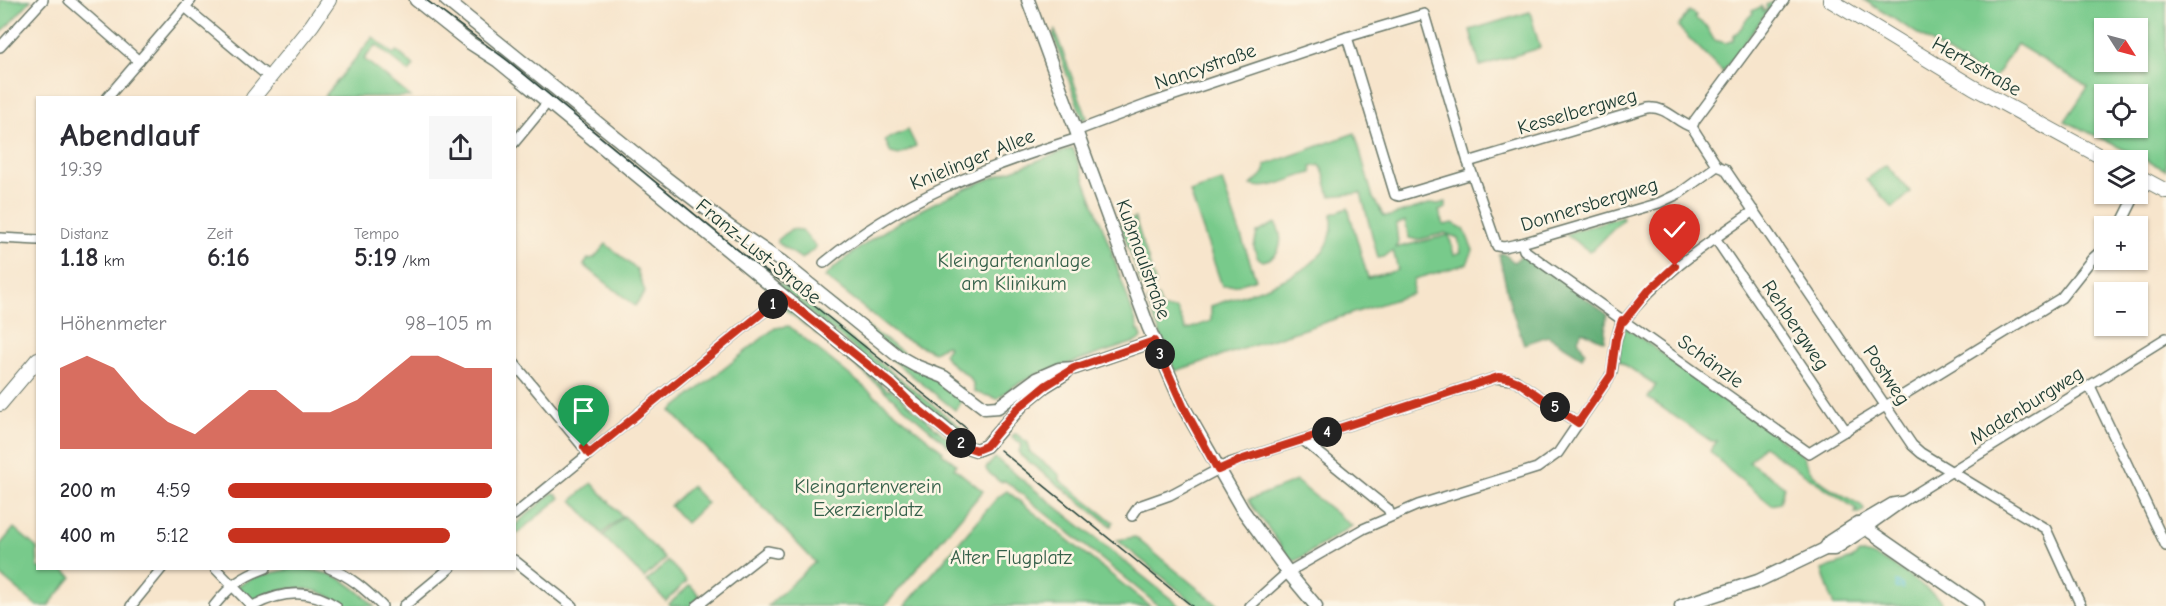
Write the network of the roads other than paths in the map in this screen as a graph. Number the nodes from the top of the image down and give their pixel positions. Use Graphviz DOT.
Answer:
graph roads {
  1 [pos="43,0"];
  2 [pos="69,0"];
  3 [pos="329,0"];
  4 [pos="337,0"];
  5 [pos="416,0"];
  6 [pos="446,0"];
  7 [pos="1028,0"];
  8 [pos="1784,0"];
  9 [pos="1830,0"];
  10 [pos="188,4"];
  11 [pos="312,26"];
  12 [pos="1347,37"];
  13 [pos="0,47"];
  14 [pos="139,61"];
  15 [pos="270,78"];
  16 [pos="109,96"];
  17 [pos="256,96"];
  18 [pos="548,102"];
  19 [pos="1692,127"];
  20 [pos="1077,134"];
  21 [pos="516,140"];
  22 [pos="2094,153"];
  23 [pos="1468,162"];
  24 [pos="1717,166"];
  25 [pos="1472,174"];
  26 [pos="2148,187"];
  27 [pos="2166,191"];
  28 [pos="1754,211"];
  29 [pos="0,238"];
  30 [pos="1715,238"];
  31 [pos="36,240"];
  32 [pos="1521,243"];
  33 [pos="1497,246"];
  34 [pos="2094,257"];
  35 [pos="824,263"];
  36 [pos="781,295"];
  37 [pos="1623,320"];
  38 [pos="2166,338"];
  39 [pos="1154,341"];
  40 [pos="36,361"];
  41 [pos="516,365"];
  42 [pos="1074,368"];
  43 [pos="2090,386"];
  44 [pos="1,400"];
  45 [pos="1886,406"];
  46 [pos="992,408"];
  47 [pos="1578,423"];
  48 [pos="1846,431"];
  49 [pos="995,435"];
  50 [pos="1303,440"];
  51 [pos="589,454"];
  52 [pos="1218,470"];
  53 [pos="1952,472"];
  54 [pos="516,513"];
  55 [pos="1132,516"];
  56 [pos="1391,516"];
  57 [pos="1862,526"];
  58 [pos="2166,546"];
  59 [pos="777,553"];
  60 [pos="516,562"];
  61 [pos="160,570"];
  62 [pos="217,570"];
  63 [pos="260,570"];
  64 [pos="334,570"];
  65 [pos="448,570"];
  66 [pos="1288,572"];
  67 [pos="231,585"];
  68 [pos="131,606"];
  69 [pos="214,606"];
  70 [pos="253,606"];
  71 [pos="336,606"];
  72 [pos="382,606"];
  73 [pos="405,606"];
  74 [pos="572,606"];
  75 [pos="697,606"];
  76 [pos="1250,606"];
  77 [pos="1316,606"];
  78 [pos="1681,606"];
  79 [pos="1978,606"];
  80 [pos="2081,606"];
  1 -- 13 [label="street"];
  2 -- 14 [label="street"];
  3 -- 11 [label="main road"];
  4 -- 11 [label="main road"];
  5 -- 18 [label="street, Franz-Lust-Straße"];
  6 -- 46 [label="street, Franz-Lust-Straße"];
  7 -- 20 [label="street, Kußmaulstraße"];
  8 -- 19 [label="street"];
  9 -- 22 [label="main road, Hertzstraße"];
  10 -- 14 [label="street"];
  10 -- 15 [label="street"];
  11 -- 15 [label="main road"];
  12 -- 20 [label="street, Nancystraße"];
  12 -- 23 [label="street, Nancystraße"];
  12 -- 25 [label="street"];
  14 -- 16 [label="street"];
  15 -- 17 [label="main road"];
  18 -- 21 [label="street"];
  18 -- 36 [label="street, Franz-Lust-Straße"];
  19 -- 23 [label="street, Kesselbergweg"];
  19 -- 24 [label="street, Postweg"];
  20 -- 35 [label="street, Knielinger Allee"];
  20 -- 39 [label="street, Kußmaulstraße"];
  23 -- 25 [label="street, Nancystraße"];
  24 -- 28 [label="street, Postweg"];
  24 -- 32 [label="street, Donnersbergweg"];
  25 -- 33 [label="street, Nancystraße"];
  26 -- 27 [label="main road"];
  28 -- 30 [label="street"];
  28 -- 45 [label="street, Postweg"];
  29 -- 31 [label="street"];
  30 -- 37 [label="street"];
  30 -- 48 [label="street, Rehbergweg"];
  32 -- 33 [label="street, Donnersbergweg"];
  32 -- 37 [label="street, Schänzle"];
  34 -- 45 [label="street, Schänzle"];
  36 -- 49 [label="street, Franz-Lust-Straße"];
  36 -- 51 [label="street"];
  37 -- 47 [label="street"];
  37 -- 48 [label="street, Schänzle"];
  38 -- 43 [label="street, Madenburgweg"];
  39 -- 42 [label="street, Franz-Lust-Straße"];
  39 -- 52 [label="street, Kußmaulstraße"];
  40 -- 44 [label="main road"];
  41 -- 51 [label="street"];
  42 -- 46 [label="street, Franz-Lust-Straße"];
  42 -- 49 [label="street, Franz-Lust-Straße"];
  43 -- 53 [label="street, Madenburgweg"];
  43 -- 58 [label="street"];
  45 -- 48 [label="street, Schänzle"];
  45 -- 53 [label="street, Postweg"];
  46 -- 49 [label="street"];
  47 -- 50 [label="street"];
  47 -- 56 [label="street"];
  50 -- 52 [label="street"];
  50 -- 56 [label="street"];
  51 -- 54 [label="street"];
  52 -- 55 [label="street"];
  52 -- 66 [label="street, Kußmaulstraße"];
  53 -- 57 [label="street, Madenburgweg"];
  53 -- 80 [label="street, Postweg"];
  56 -- 66 [label="street"];
  57 -- 78 [label="street"];
  57 -- 79 [label="street"];
  59 -- 75 [label="street"];
  60 -- 74 [label="street"];
  61 -- 68 [label="street"];
  62 -- 67 [label="street"];
  63 -- 67 [label="street"];
  64 -- 72 [label="street"];
  65 -- 73 [label="street"];
  66 -- 76 [label="street"];
  66 -- 77 [label="street, Kußmaulstraße"];
  67 -- 69 [label="street"];
  67 -- 70 [label="street"];
  70 -- 71 [label="street"];
}
